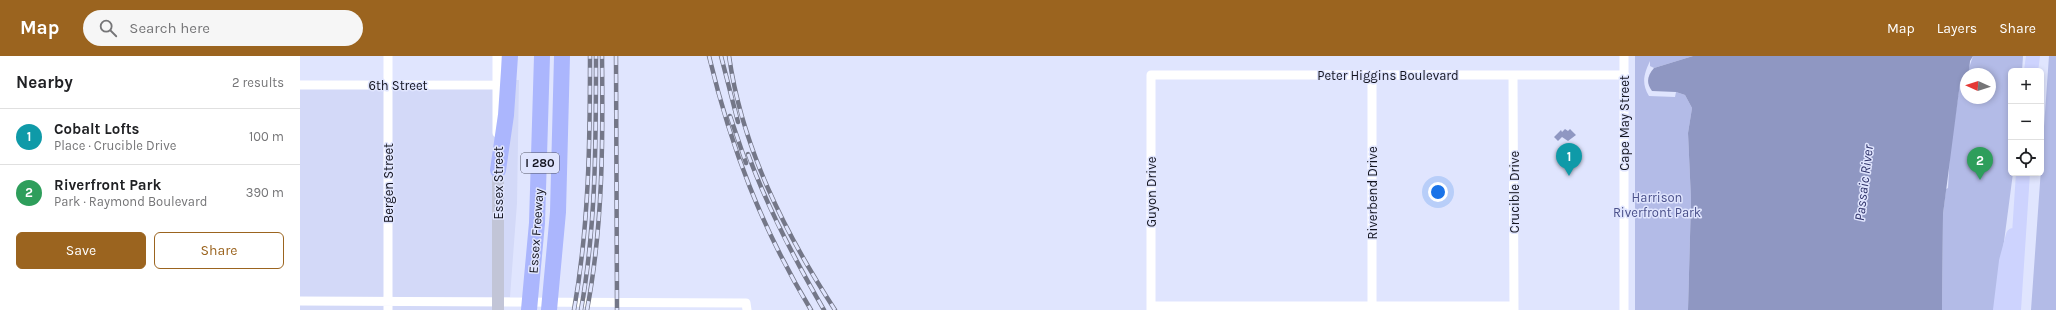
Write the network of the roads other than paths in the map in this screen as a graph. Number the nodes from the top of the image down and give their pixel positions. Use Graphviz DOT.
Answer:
graph roads {
  1 [pos="388,56"];
  2 [pos="497,56"];
  3 [pos="510,56"];
  4 [pos="542,56"];
  5 [pos="562,56"];
  6 [pos="1624,56"];
  7 [pos="2033,56"];
  8 [pos="2031,68"];
  9 [pos="1151,74"];
  10 [pos="1372,75"];
  11 [pos="1513,75"];
  12 [pos="1624,75"];
  13 [pos="300,85"];
  14 [pos="388,85"];
  15 [pos="497,85"];
  16 [pos="498,170"];
  17 [pos="2023,176"];
  18 [pos="2020,208"];
  19 [pos="300,301"];
  20 [pos="498,305"];
  21 [pos="388,306"];
  22 [pos="746,307"];
  23 [pos="1372,307"];
  24 [pos="1151,308"];
  25 [pos="1514,308"];
  26 [pos="529,310"];
  27 [pos="549,310"];
  28 [pos="1624,310"];
  29 [pos="2000,310"];
  30 [pos="2014,310"];
  1 -- 14 [label="street, Bergen Street"];
  2 -- 15 [label="street, Essex Street"];
  3 -- 16 [label="highway"];
  4 -- 26 [label="highway, Essex Freeway / I 280"];
  5 -- 27 [label="highway, Essex Freeway / I 280"];
  6 -- 12 [label="street, Cape May Street"];
  7 -- 8 [label="main road"];
  9 -- 10 [label="street, Peter Higgins Boulevard"];
  9 -- 24 [label="street, Guyon Drive"];
  10 -- 11 [label="street, Peter Higgins Boulevard"];
  10 -- 23 [label="street, Riverbend Drive"];
  11 -- 12 [label="street, Peter Higgins Boulevard"];
  11 -- 25 [label="street, Crucible Drive"];
  12 -- 28 [label="street, Cape May Street"];
  13 -- 14 [label="street, 6th Street"];
  14 -- 15 [label="street, 6th Street"];
  14 -- 21 [label="street, Bergen Street"];
  15 -- 16 [label="street, Essex Street"];
  16 -- 20 [label="street, Essex Street"];
  17 -- 18 [label="main road"];
  18 -- 29 [label="main road"];
  18 -- 30 [label="main road"];
  19 -- 21 [label="street"];
  20 -- 21 [label="street"];
  20 -- 22 [label="street"];
  23 -- 24 [label="street"];
  23 -- 25 [label="street"];
}
